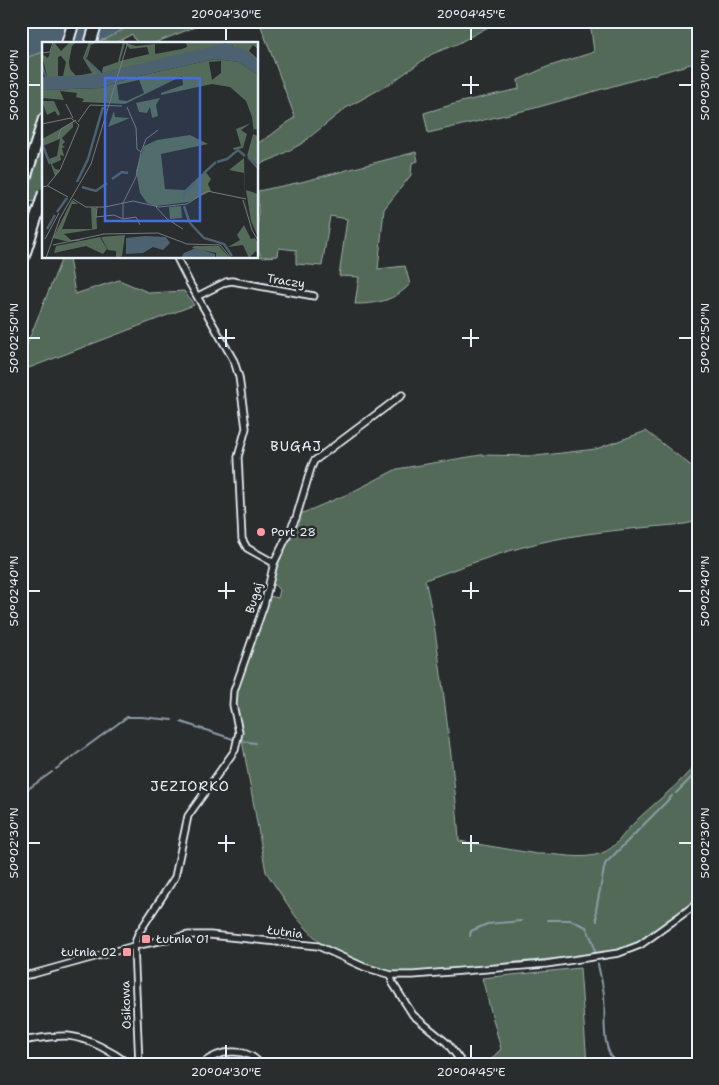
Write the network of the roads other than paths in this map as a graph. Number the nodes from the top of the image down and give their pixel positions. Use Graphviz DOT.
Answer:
graph roads {
  1 [pos="74,21"];
  2 [pos="97,21"];
  3 [pos="68,42"];
  4 [pos="91,42"];
  5 [pos="42,125"];
  6 [pos="21,191"];
  7 [pos="42,199"];
  8 [pos="21,212"];
  9 [pos="42,214"];
  10 [pos="177,259"];
  11 [pos="21,266"];
  12 [pos="198,296"];
  13 [pos="314,296"];
  14 [pos="402,394"];
  15 [pos="274,563"];
  16 [pos="698,903"];
  17 [pos="134,946"];
  18 [pos="391,975"];
  19 [pos="21,976"];
  20 [pos="21,1041"];
  21 [pos="129,1064"];
  22 [pos="138,1064"];
  23 [pos="202,1064"];
  24 [pos="260,1064"];
  25 [pos="463,1064"];
  1 -- 3 [label="highway"];
  2 -- 4 [label="highway"];
  5 -- 6 [label="highway"];
  7 -- 11 [label="highway, bridge"];
  8 -- 9 [label="street"];
  10 -- 12 [label="street"];
  12 -- 13 [label="street, Traczy"];
  12 -- 15 [label="street"];
  14 -- 15 [label="street, Bugaj"];
  15 -- 17 [label="street, Bugaj"];
  16 -- 18 [label="street, Łutnia"];
  17 -- 18 [label="street, Łutnia"];
  17 -- 19 [label="street, Łutnia"];
  17 -- 22 [label="street, Osikowa"];
  18 -- 25 [label="street"];
  20 -- 21 [label="street"];
  23 -- 24 [label="street"];
}
